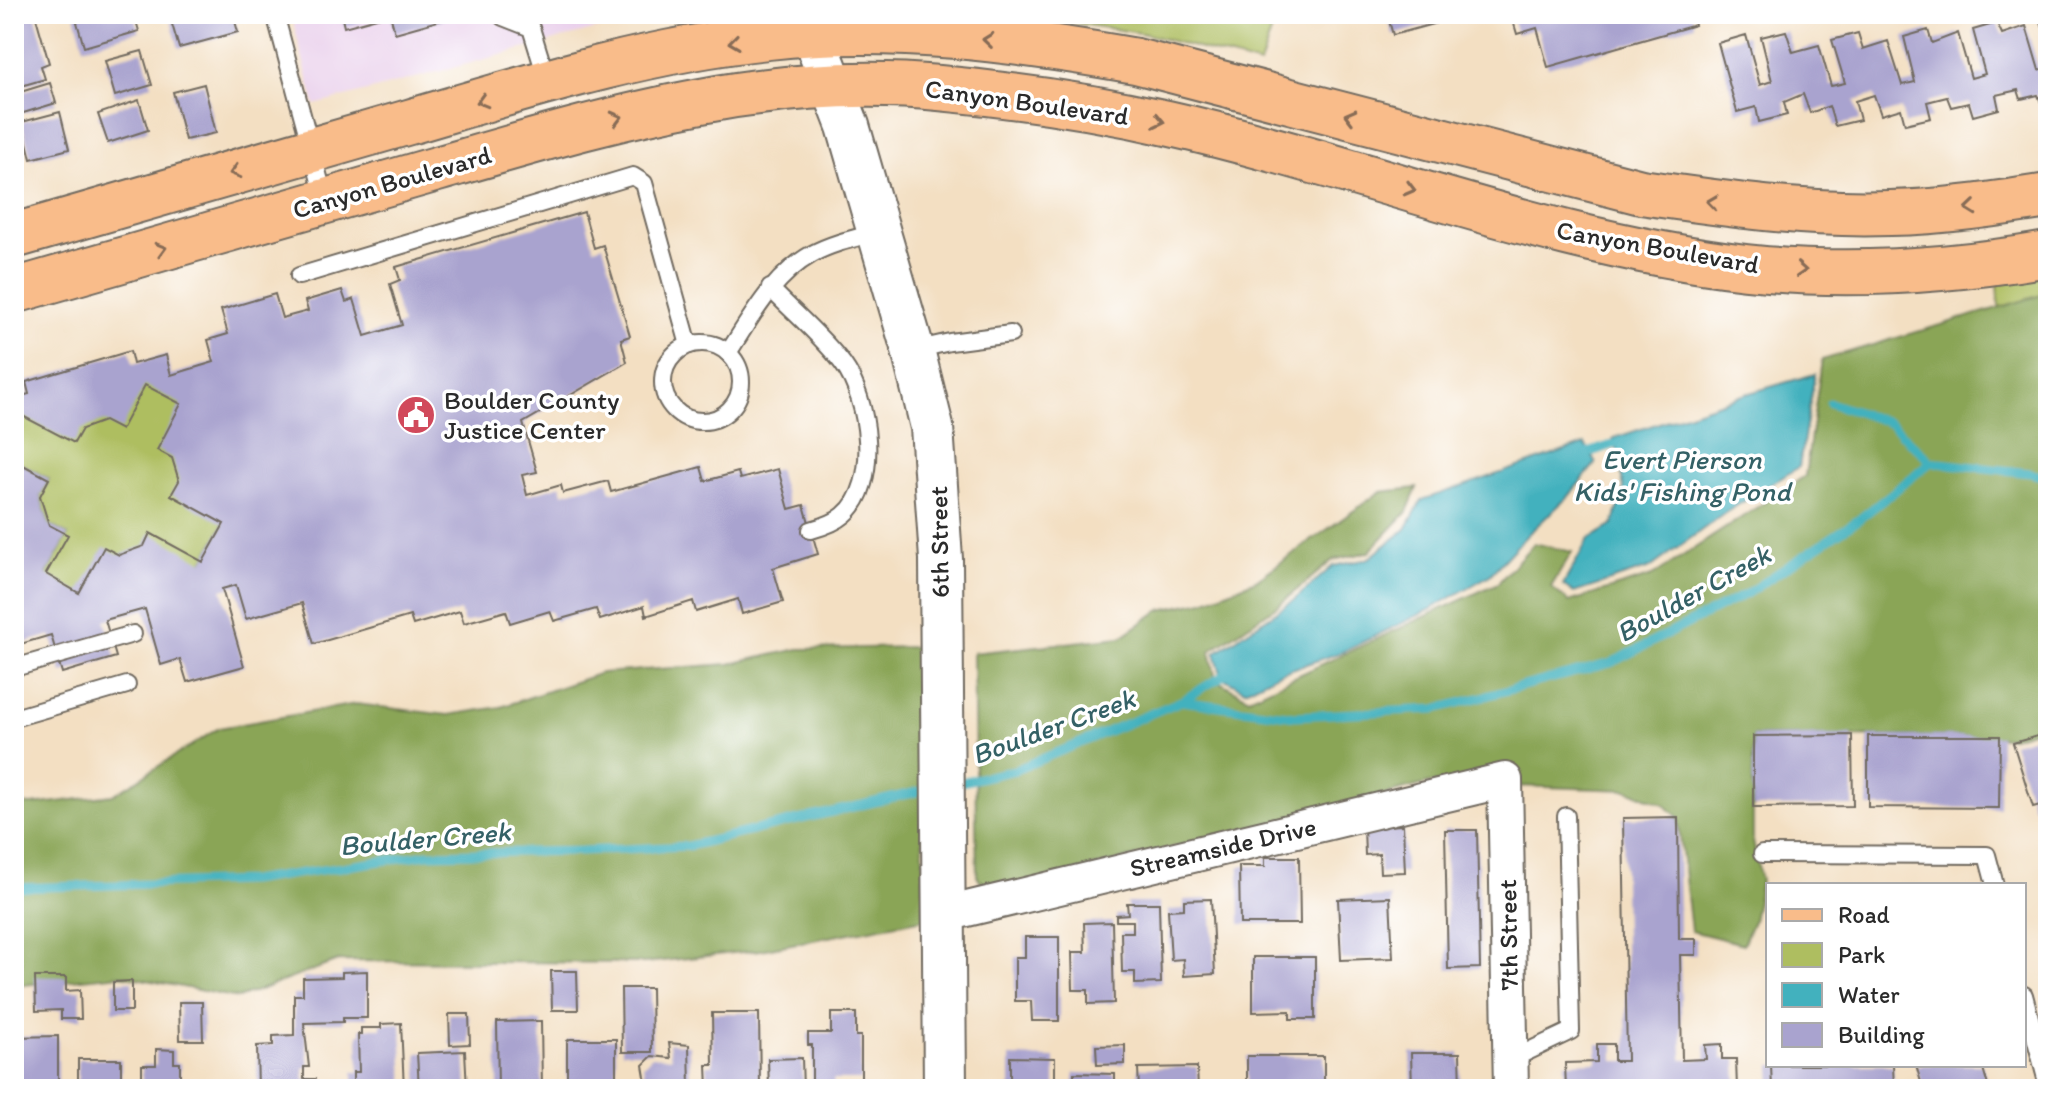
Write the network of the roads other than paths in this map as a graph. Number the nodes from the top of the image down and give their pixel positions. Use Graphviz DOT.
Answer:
graph roads {
  1 [pos="275,14"];
  2 [pos="502,14"];
  3 [pos="809,24"];
  4 [pos="547,82"];
  5 [pos="832,85"];
  6 [pos="310,151"];
  7 [pos="2048,196"];
  8 [pos="325,201"];
  9 [pos="879,232"];
  10 [pos="14,236"];
  11 [pos="2048,254"];
  12 [pos="299,276"];
  13 [pos="770,288"];
  14 [pos="14,291"];
  15 [pos="1011,334"];
  16 [pos="689,345"];
  17 [pos="913,350"];
  18 [pos="728,353"];
  19 [pos="811,530"];
  20 [pos="133,634"];
  21 [pos="14,668"];
  22 [pos="127,685"];
  23 [pos="14,718"];
  24 [pos="1505,780"];
  25 [pos="1566,816"];
  26 [pos="1762,854"];
  27 [pos="1994,883"];
  28 [pos="942,915"];
  29 [pos="2026,1003"];
  30 [pos="1511,1075"];
  31 [pos="2048,1086"];
  32 [pos="945,1089"];
  1 -- 6 [label="lane"];
  2 -- 4 [label="lane"];
  3 -- 4 [label="main road, Canyon Boulevard, one-way"];
  3 -- 5 [label="street, 6th Street"];
  7 -- 3 [label="main road, Canyon Boulevard, one-way"];
  4 -- 6 [label="main road, Canyon Boulevard, one-way"];
  8 -- 5 [label="main road, Canyon Boulevard, one-way"];
  5 -- 9 [label="street, 6th Street"];
  5 -- 11 [label="main road, Canyon Boulevard, one-way"];
  6 -- 8 [label="lane"];
  6 -- 10 [label="main road, Canyon Boulevard, one-way"];
  14 -- 8 [label="main road, Canyon Boulevard, one-way"];
  9 -- 13 [label="lane"];
  9 -- 17 [label="street, 6th Street"];
  12 -- 16 [label="lane"];
  13 -- 18 [label="lane"];
  13 -- 19 [label="lane"];
  15 -- 17 [label="lane"];
  16 -- 18 [label="lane"];
  16 -- 18 [label="lane"];
  17 -- 28 [label="street, 6th Street"];
  20 -- 21 [label="lane"];
  22 -- 23 [label="lane"];
  24 -- 28 [label="street, Streamside Drive"];
  24 -- 30 [label="street, 7th Street"];
  25 -- 30 [label="lane"];
  26 -- 27 [label="lane"];
  28 -- 32 [label="street, 6th Street"];
  29 -- 31 [label="lane"];
}
